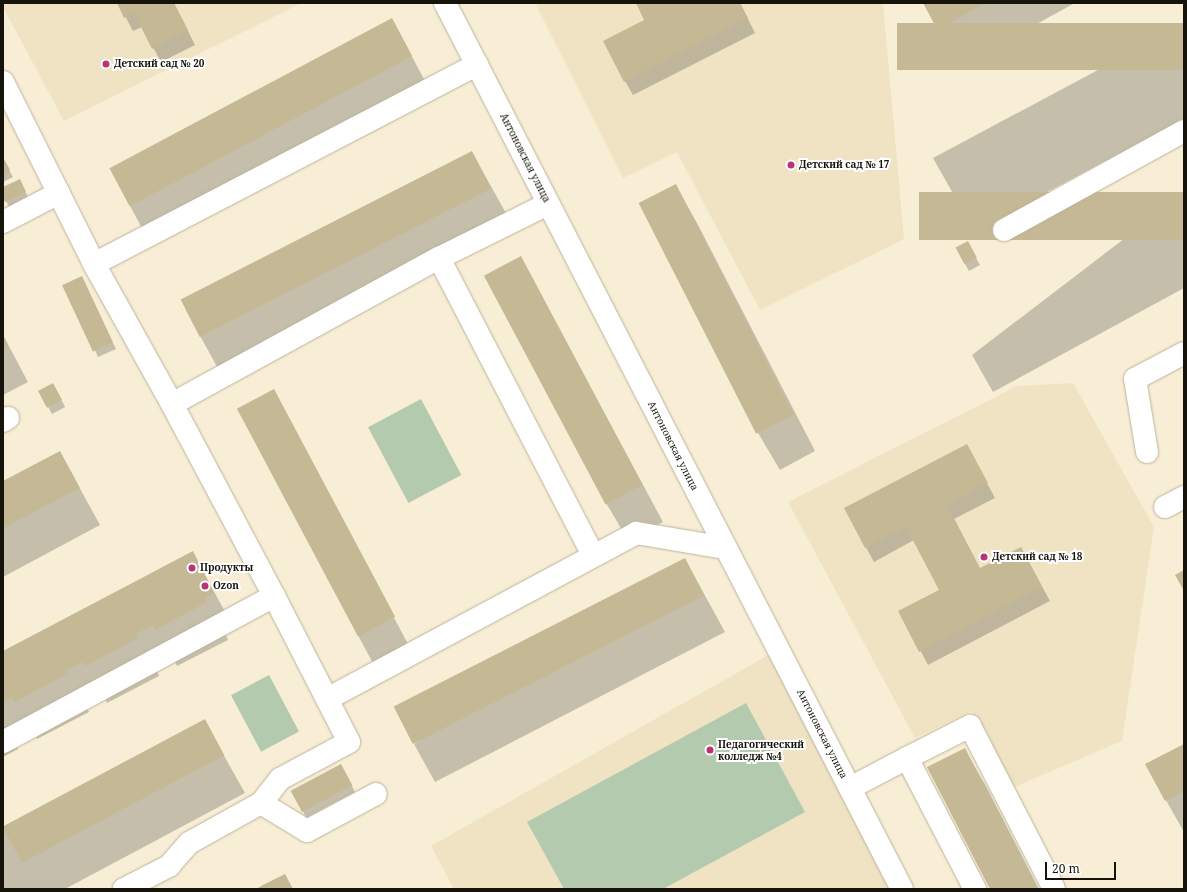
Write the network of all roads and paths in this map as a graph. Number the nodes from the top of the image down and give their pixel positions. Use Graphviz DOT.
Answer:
graph roads {
  1 [pos="445,3"];
  2 [pos="477,65"];
  3 [pos="3,82"];
  4 [pos="1184,131"];
  5 [pos="58,193"];
  6 [pos="548,204"];
  7 [pos="3,222"];
  8 [pos="1004,230"];
  9 [pos="439,258"];
  10 [pos="94,264"];
  11 [pos="1184,353"];
  12 [pos="172,404"];
  13 [pos="1147,452"];
  14 [pos="1184,497"];
  15 [pos="1165,507"];
  16 [pos="726,548"];
  17 [pos="593,555"];
  18 [pos="274,596"];
  19 [pos="327,699"];
  20 [pos="3,742"];
  21 [pos="907,758"];
  22 [pos="850,788"];
  23 [pos="376,794"];
  24 [pos="261,804"];
  25 [pos="124,889"];
  26 [pos="902,889"];
  27 [pos="975,889"];
  28 [pos="1054,889"];
  1 -- 2 [label="street, Антоновская улица"];
  2 -- 6 [label="street, Антоновская улица"];
  2 -- 10 [label="street"];
  3 -- 5 [label="street"];
  4 -- 8 [label="street"];
  5 -- 7 [label="street"];
  5 -- 10 [label="street"];
  6 -- 9 [label="street"];
  6 -- 16 [label="street, Антоновская улица"];
  9 -- 12 [label="street"];
  9 -- 17 [label="street"];
  10 -- 12 [label="street"];
  11 -- 13 [label="street"];
  12 -- 18 [label="street"];
  14 -- 15 [label="street"];
  16 -- 17 [label="street"];
  16 -- 22 [label="street, Антоновская улица"];
  17 -- 19 [label="street"];
  18 -- 19 [label="street"];
  18 -- 20 [label="street"];
  19 -- 24 [label="street"];
  21 -- 22 [label="street"];
  21 -- 27 [label="street"];
  21 -- 28 [label="street"];
  22 -- 26 [label="street, Антоновская улица"];
  23 -- 24 [label="street"];
  24 -- 25 [label="street"];
}
